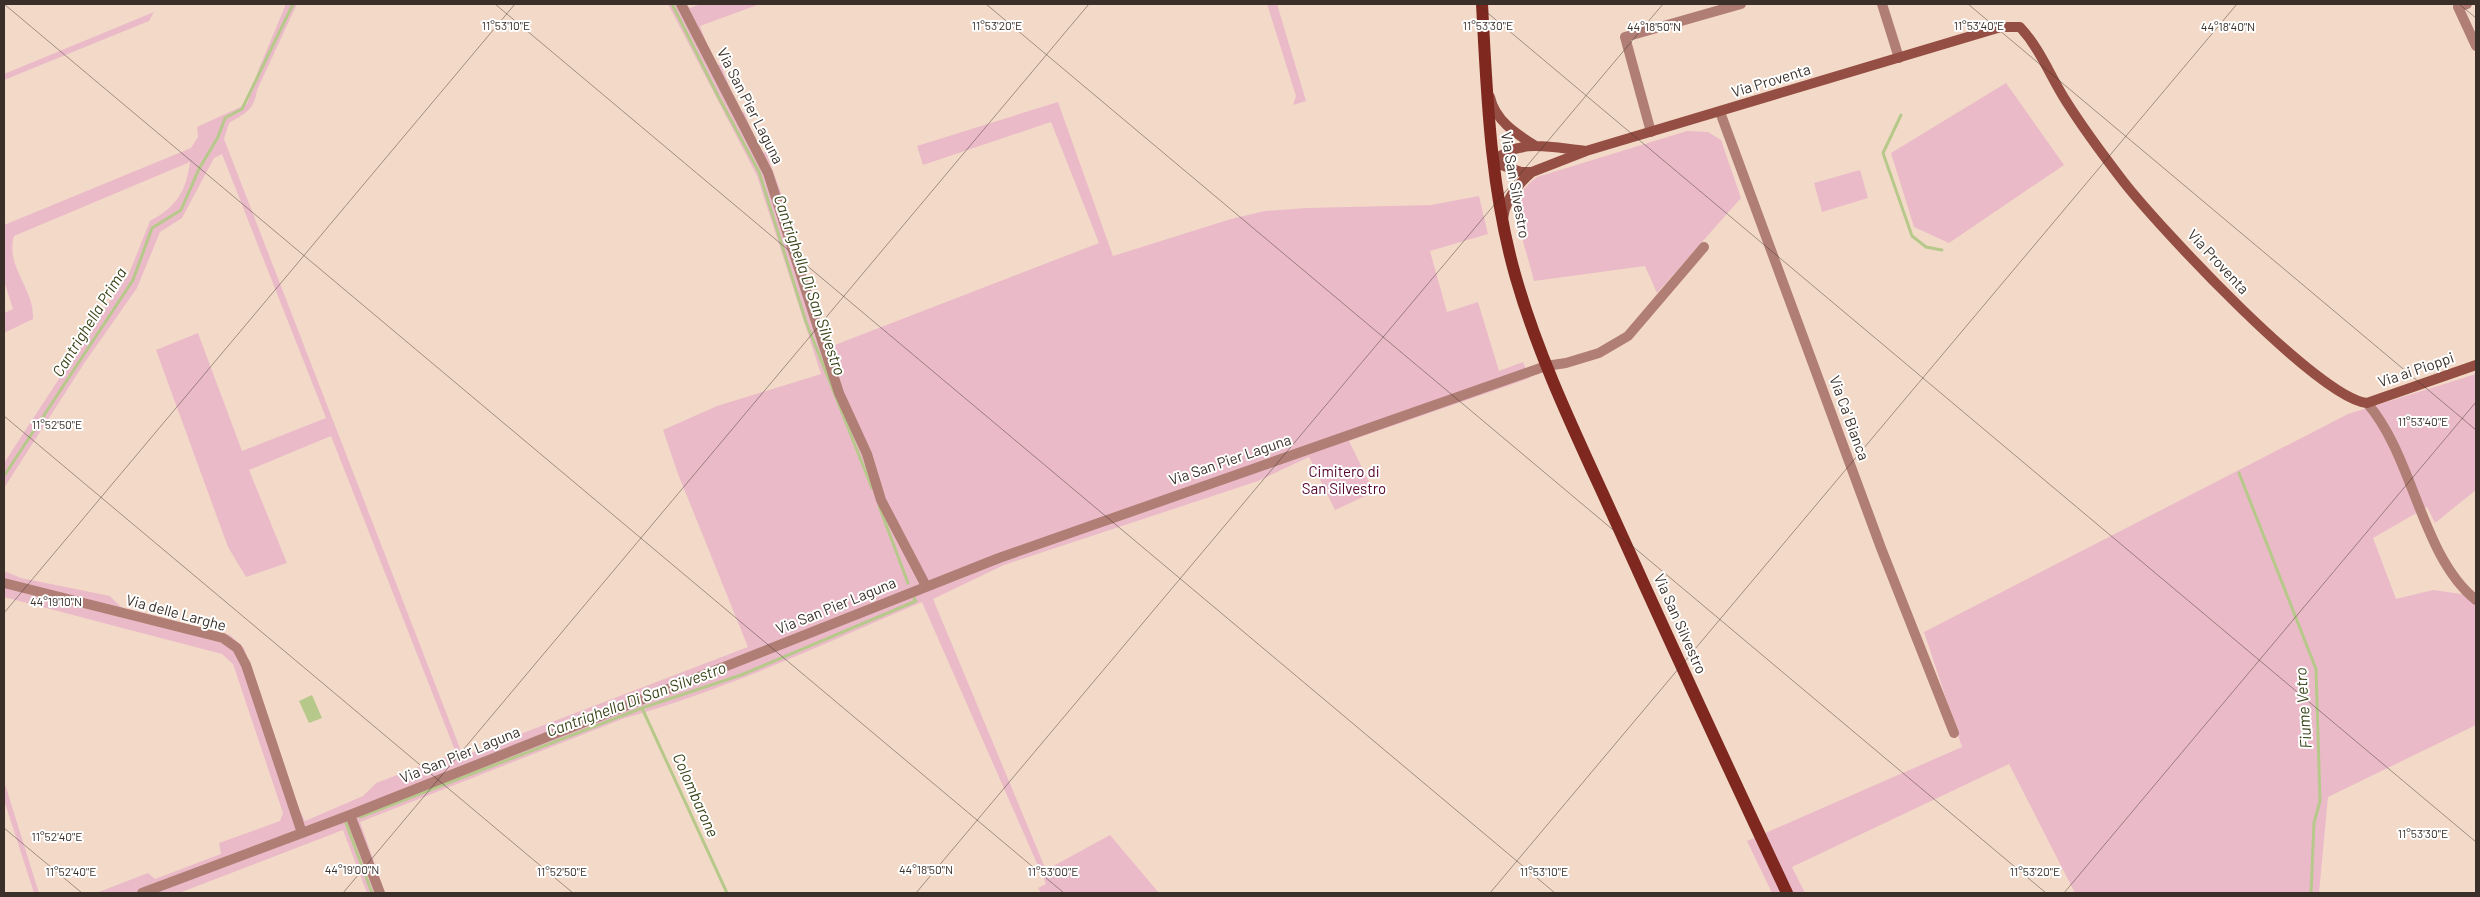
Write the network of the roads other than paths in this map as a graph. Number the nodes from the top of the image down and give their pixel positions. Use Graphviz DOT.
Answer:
graph roads {
  1 [pos="681,4"];
  2 [pos="1482,4"];
  3 [pos="1741,4"];
  4 [pos="1882,4"];
  5 [pos="2461,5"];
  6 [pos="2476,46"];
  7 [pos="1899,58"];
  8 [pos="1486,81"];
  9 [pos="1720,112"];
  10 [pos="1651,132"];
  11 [pos="1535,146"];
  12 [pos="1586,151"];
  13 [pos="1493,162"];
  14 [pos="1532,172"];
  15 [pos="1503,222"];
  16 [pos="1704,247"];
  17 [pos="2476,365"];
  18 [pos="1546,366"];
  19 [pos="2367,403"];
  20 [pos="4,583"];
  21 [pos="926,586"];
  22 [pos="2476,600"];
  23 [pos="1954,733"];
  24 [pos="350,815"];
  25 [pos="302,833"];
  26 [pos="142,893"];
  27 [pos="380,893"];
  28 [pos="1787,893"];
  1 -- 21 [label="street, Via San Pier Laguna"];
  2 -- 8 [label="main road, Via San Silvestro"];
  3 -- 10 [label="street"];
  4 -- 7 [label="street"];
  5 -- 6 [label="street"];
  7 -- 9 [label="street, Via Proventa"];
  7 -- 19 [label="street, Via Proventa"];
  8 -- 11 [label="street, Via Proventa"];
  8 -- 13 [label="main road, Via San Silvestro"];
  9 -- 10 [label="street, Via Proventa"];
  9 -- 23 [label="street, Via Ca' Bianca"];
  10 -- 12 [label="street, Via Proventa"];
  11 -- 12 [label="street, Via Proventa"];
  11 -- 13 [label="street, Via Proventa"];
  12 -- 14 [label="street, Via Proventa"];
  13 -- 14 [label="street"];
  13 -- 15 [label="main road, Via San Silvestro"];
  14 -- 15 [label="street, Via Proventa"];
  15 -- 18 [label="main road, Via San Silvestro"];
  16 -- 18 [label="street"];
  17 -- 19 [label="street, Via ai Pioppi"];
  18 -- 21 [label="street, Via San Pier Laguna"];
  18 -- 28 [label="main road, Via San Silvestro"];
  19 -- 22 [label="street"];
  20 -- 25 [label="street, Via delle Larghe"];
  21 -- 24 [label="street, Via San Pier Laguna"];
  24 -- 25 [label="street, Via San Pier Laguna"];
  24 -- 27 [label="street"];
  25 -- 26 [label="street, Via San Pier Laguna"];
}
